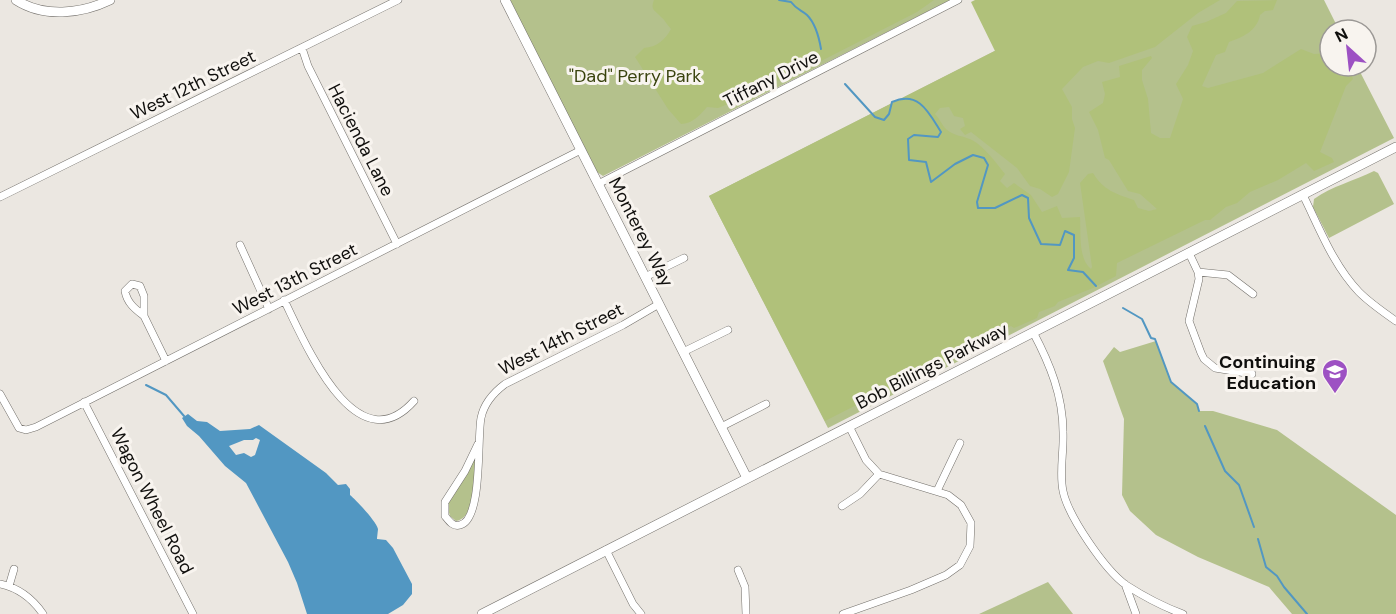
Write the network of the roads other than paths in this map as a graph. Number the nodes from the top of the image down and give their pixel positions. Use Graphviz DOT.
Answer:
graph roads {
  1 [pos="16,0"];
  2 [pos="110,0"];
  3 [pos="398,0"];
  4 [pos="505,0"];
  5 [pos="958,0"];
  6 [pos="302,48"];
  7 [pos="1396,147"];
  8 [pos="580,150"];
  9 [pos="598,184"];
  10 [pos="1303,195"];
  11 [pos="0,197"];
  12 [pos="397,244"];
  13 [pos="240,245"];
  14 [pos="1189,253"];
  15 [pos="684,258"];
  16 [pos="1198,272"];
  17 [pos="645,277"];
  18 [pos="1253,294"];
  19 [pos="284,300"];
  20 [pos="659,304"];
  21 [pos="268,309"];
  22 [pos="144,316"];
  23 [pos="1396,321"];
  24 [pos="728,330"];
  25 [pos="1034,332"];
  26 [pos="683,352"];
  27 [pos="166,361"];
  28 [pos="1252,374"];
  29 [pos="0,394"];
  30 [pos="414,400"];
  31 [pos="84,402"];
  32 [pos="766,404"];
  33 [pos="849,426"];
  34 [pos="721,427"];
  35 [pos="960,443"];
  36 [pos="478,444"];
  37 [pos="879,474"];
  38 [pos="747,478"];
  39 [pos="937,491"];
  40 [pos="842,506"];
  41 [pos="606,550"];
  42 [pos="14,569"];
  43 [pos="738,570"];
  44 [pos="0,584"];
  45 [pos="1125,584"];
  46 [pos="9,586"];
  47 [pos="43,614"];
  48 [pos="193,614"];
  49 [pos="482,614"];
  50 [pos="641,614"];
  51 [pos="746,614"];
  52 [pos="843,614"];
  53 [pos="1136,614"];
  54 [pos="1183,614"];
  1 -- 2 [label="main road"];
  3 -- 6 [label="street, West 12th Street"];
  4 -- 8 [label="main road, Monterey Way"];
  5 -- 9 [label="street, Tiffany Drive"];
  6 -- 11 [label="street, West 12th Street"];
  6 -- 12 [label="street, Hacienda Lane"];
  7 -- 10 [label="main road, Bob Billings Parkway"];
  8 -- 9 [label="main road, Monterey Way"];
  8 -- 12 [label="street, West 13th Street"];
  9 -- 17 [label="main road, Monterey Way"];
  10 -- 14 [label="main road, Bob Billings Parkway"];
  10 -- 23 [label="street"];
  12 -- 19 [label="street, West 13th Street"];
  13 -- 21 [label="street"];
  14 -- 16 [label="street"];
  14 -- 25 [label="main road, Bob Billings Parkway"];
  15 -- 17 [label="street"];
  16 -- 18 [label="street"];
  16 -- 28 [label="street"];
  17 -- 20 [label="main road, Monterey Way"];
  19 -- 21 [label="street, West 13th Street"];
  19 -- 30 [label="street"];
  20 -- 26 [label="main road, Monterey Way"];
  20 -- 36 [label="street, West 14th Street"];
  21 -- 27 [label="street, West 13th Street"];
  22 -- 27 [label="street"];
  24 -- 26 [label="street"];
  25 -- 33 [label="main road, Bob Billings Parkway"];
  25 -- 45 [label="street"];
  26 -- 34 [label="main road, Monterey Way"];
  27 -- 31 [label="street, West 13th Street"];
  29 -- 31 [label="street, West 13th Street"];
  31 -- 48 [label="street, Wagon Wheel Road"];
  32 -- 34 [label="street"];
  33 -- 37 [label="street"];
  33 -- 38 [label="main road, Bob Billings Parkway"];
  34 -- 38 [label="main road, Monterey Way"];
  35 -- 39 [label="street"];
  36 -- 36 [label="street, West 14th Street"];
  37 -- 39 [label="street"];
  37 -- 40 [label="street"];
  38 -- 41 [label="main road, Bob Billings Parkway"];
  39 -- 52 [label="street"];
  41 -- 49 [label="main road, Bob Billings Parkway"];
  41 -- 50 [label="street"];
  42 -- 46 [label="street"];
  43 -- 51 [label="street"];
  44 -- 46 [label="street"];
  45 -- 53 [label="street"];
  45 -- 54 [label="street"];
  46 -- 47 [label="street"];
}
